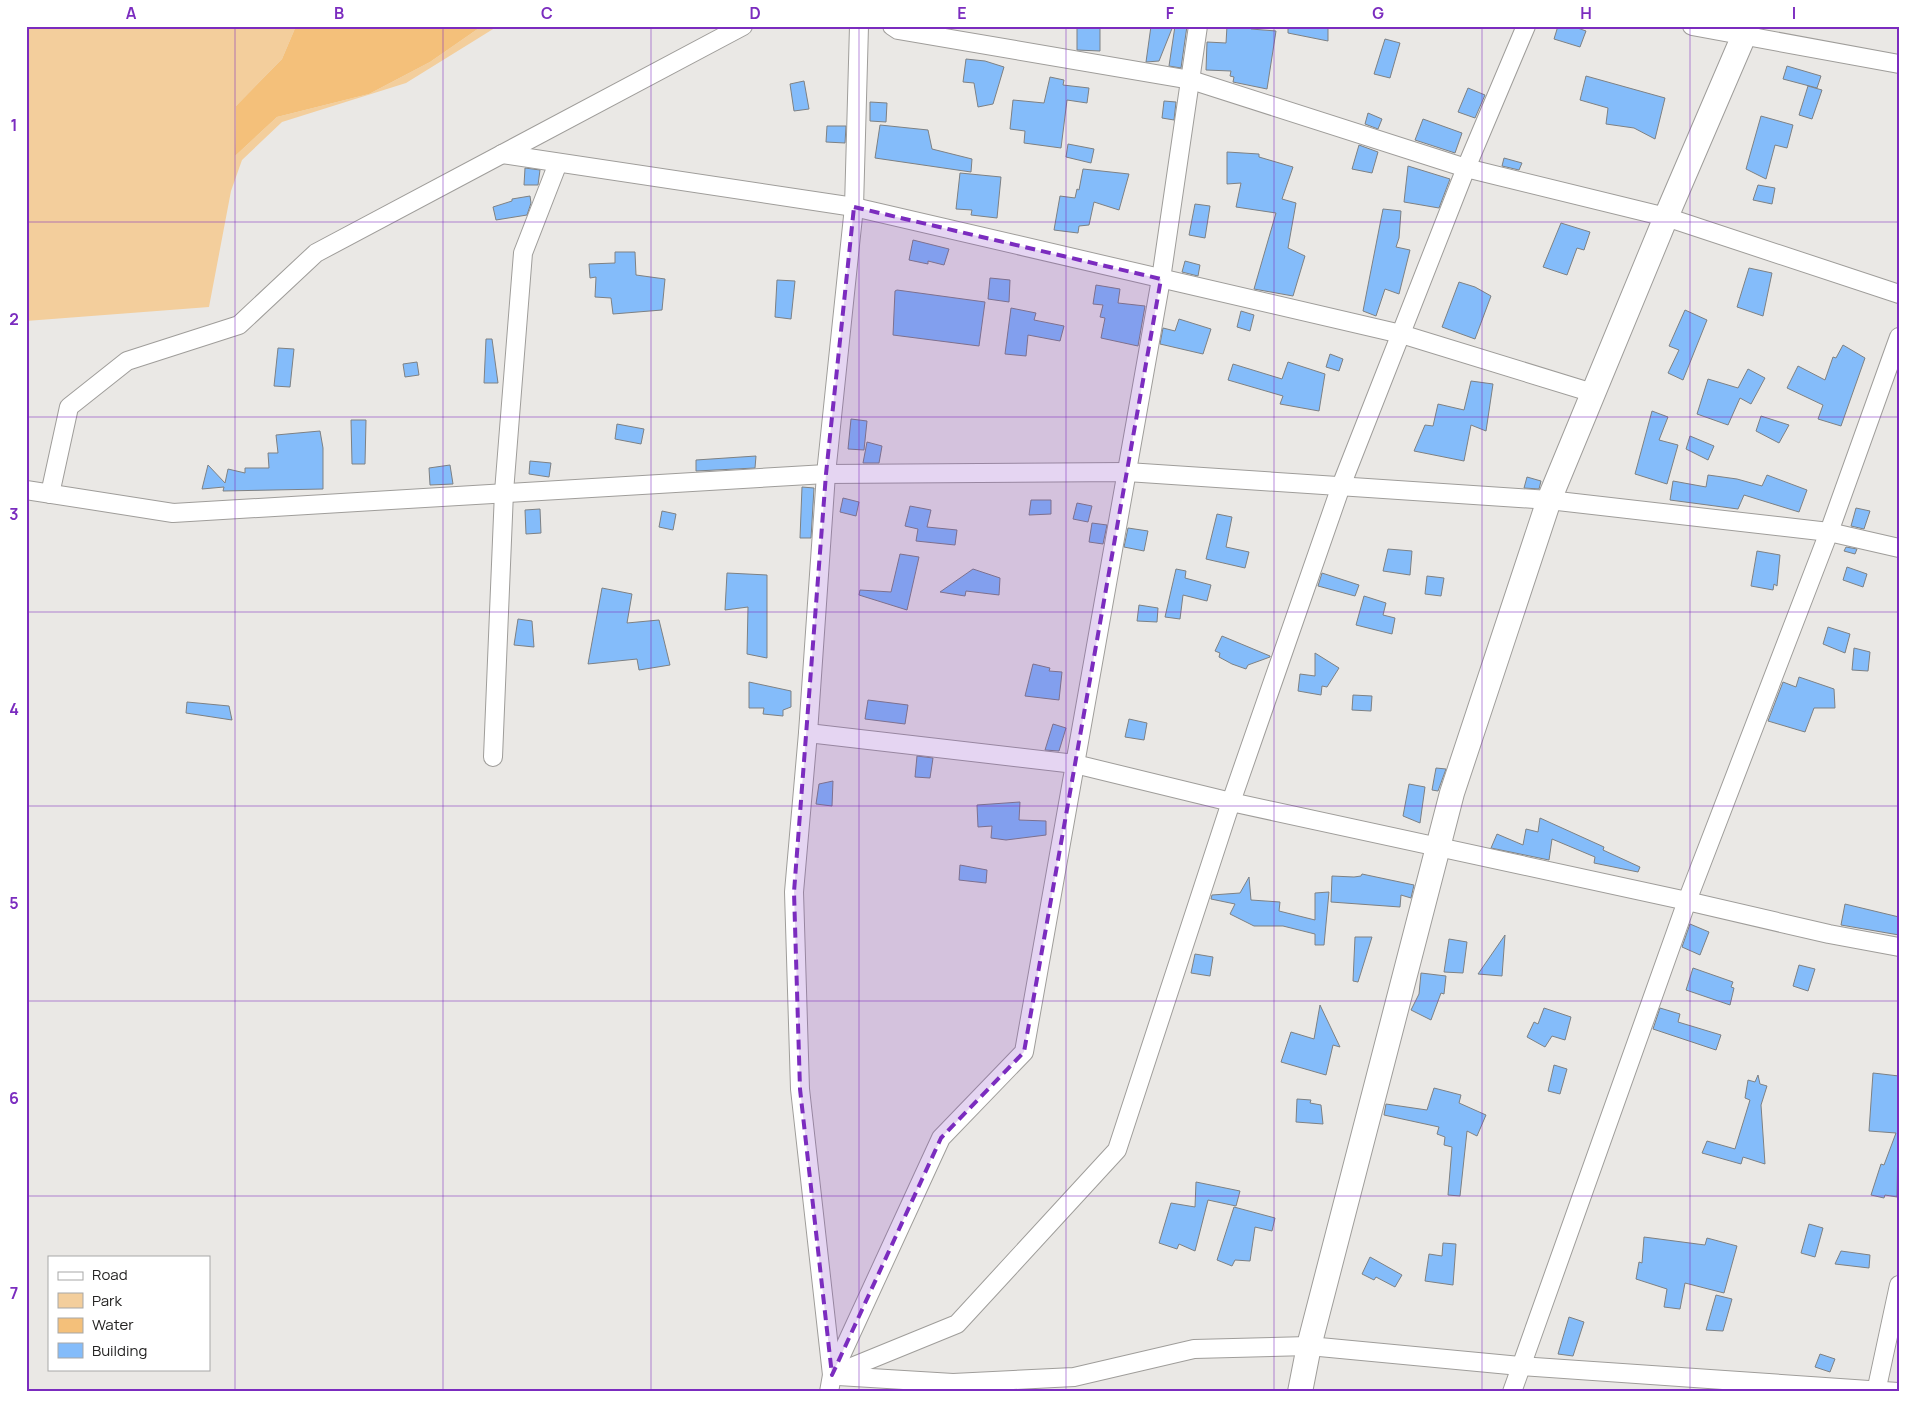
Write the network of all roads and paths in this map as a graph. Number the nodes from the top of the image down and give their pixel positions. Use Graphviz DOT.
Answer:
graph roads {
  1 [pos="743,26"];
  2 [pos="859,26"];
  3 [pos="892,26"];
  4 [pos="1198,26"];
  5 [pos="1526,26"];
  6 [pos="1692,26"];
  7 [pos="1746,31"];
  8 [pos="1899,64"];
  9 [pos="1191,80"];
  10 [pos="502,154"];
  11 [pos="558,163"];
  12 [pos="1466,168"];
  13 [pos="854,207"];
  14 [pos="1666,217"];
  15 [pos="1161,279"];
  16 [pos="1899,294"];
  17 [pos="1401,334"];
  18 [pos="1899,338"];
  19 [pos="1593,393"];
  20 [pos="1127,472"];
  21 [pos="826,474"];
  22 [pos="1341,486"];
  23 [pos="26,490"];
  24 [pos="504,492"];
  25 [pos="50,494"];
  26 [pos="1549,500"];
  27 [pos="1829,532"];
  28 [pos="1899,548"];
  29 [pos="808,732"];
  30 [pos="493,757"];
  31 [pos="1075,764"];
  32 [pos="1231,802"];
  33 [pos="1438,847"];
  34 [pos="1687,901"];
  35 [pos="1899,947"];
  36 [pos="1899,1284"];
  37 [pos="1309,1346"];
  38 [pos="1520,1366"];
  39 [pos="831,1383"];
  40 [pos="1877,1391"];
  41 [pos="1300,1392"];
  42 [pos="1512,1392"];
  43 [pos="1898,1392"];
  1 -- 10 [label="street"];
  2 -- 13 [label="street"];
  3 -- 9 [label="street"];
  4 -- 9 [label="street"];
  5 -- 12 [label="street"];
  6 -- 7 [label="street"];
  7 -- 8 [label="street"];
  7 -- 14 [label="main road"];
  9 -- 12 [label="street"];
  9 -- 15 [label="street"];
  10 -- 11 [label="street"];
  10 -- 25 [label="street"];
  11 -- 13 [label="street"];
  11 -- 24 [label="street"];
  12 -- 14 [label="street"];
  12 -- 17 [label="street"];
  13 -- 15 [label="street"];
  13 -- 21 [label="street"];
  14 -- 16 [label="street"];
  14 -- 19 [label="main road"];
  15 -- 17 [label="street"];
  15 -- 20 [label="street"];
  17 -- 19 [label="street"];
  17 -- 22 [label="street"];
  18 -- 27 [label="street"];
  19 -- 26 [label="main road"];
  20 -- 21 [label="street"];
  20 -- 22 [label="street"];
  20 -- 31 [label="street"];
  21 -- 24 [label="street"];
  21 -- 29 [label="street"];
  22 -- 26 [label="street"];
  22 -- 32 [label="street"];
  23 -- 25 [label="street"];
  24 -- 25 [label="street"];
  24 -- 30 [label="street"];
  26 -- 27 [label="street"];
  26 -- 33 [label="main road"];
  27 -- 28 [label="street"];
  27 -- 34 [label="street"];
  29 -- 31 [label="street"];
  29 -- 39 [label="street"];
  31 -- 32 [label="street"];
  31 -- 39 [label="street"];
  32 -- 33 [label="street"];
  32 -- 39 [label="street"];
  33 -- 34 [label="street"];
  33 -- 37 [label="main road"];
  34 -- 35 [label="street"];
  34 -- 38 [label="street"];
  36 -- 40 [label="street"];
  37 -- 38 [label="street"];
  37 -- 39 [label="street"];
  37 -- 41 [label="main road"];
  38 -- 40 [label="street"];
  38 -- 42 [label="street"];
  40 -- 43 [label="street"];
}
